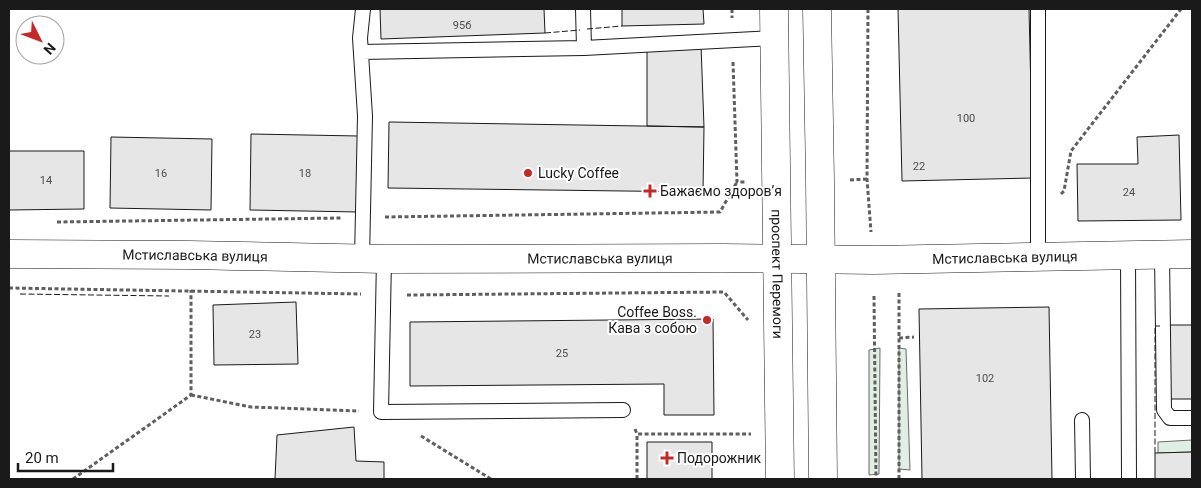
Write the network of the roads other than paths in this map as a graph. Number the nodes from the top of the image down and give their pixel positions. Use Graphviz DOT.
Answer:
graph roads {
  1 [pos="363,9"];
  2 [pos="584,9"];
  3 [pos="774,9"];
  4 [pos="817,9"];
  5 [pos="1038,9"];
  6 [pos="774,38"];
  7 [pos="584,48"];
  8 [pos="361,52"];
  9 [pos="9,254"];
  10 [pos="1192,254"];
  11 [pos="1162,255"];
  12 [pos="1128,256"];
  13 [pos="1038,258"];
  14 [pos="373,259"];
  15 [pos="777,259"];
  16 [pos="820,260"];
  17 [pos="623,410"];
  18 [pos="1192,418"];
  19 [pos="1082,420"];
  20 [pos="780,479"];
  21 [pos="823,479"];
  22 [pos="1082,479"];
  23 [pos="1129,479"];
  1 -- 8 [label="lane"];
  2 -- 7 [label="lane"];
  3 -- 6 [label="street, проспект Перемоги"];
  4 -- 16 [label="street"];
  5 -- 13 [label="lane"];
  6 -- 7 [label="lane"];
  6 -- 15 [label="street, проспект Перемоги"];
  7 -- 8 [label="lane"];
  8 -- 14 [label="lane"];
  9 -- 14 [label="street, Мстиславська вулиця"];
  10 -- 11 [label="street, Мстиславська вулиця"];
  11 -- 12 [label="street, Мстиславська вулиця"];
  11 -- 18 [label="lane"];
  12 -- 13 [label="street, Мстиславська вулиця"];
  12 -- 23 [label="lane"];
  13 -- 16 [label="street, Мстиславська вулиця"];
  14 -- 15 [label="street, Мстиславська вулиця"];
  14 -- 17 [label="lane"];
  15 -- 16 [label="street, Мстиславська вулиця"];
  15 -- 20 [label="street, проспект Перемоги"];
  16 -- 21 [label="street"];
  19 -- 22 [label="lane"];
}
